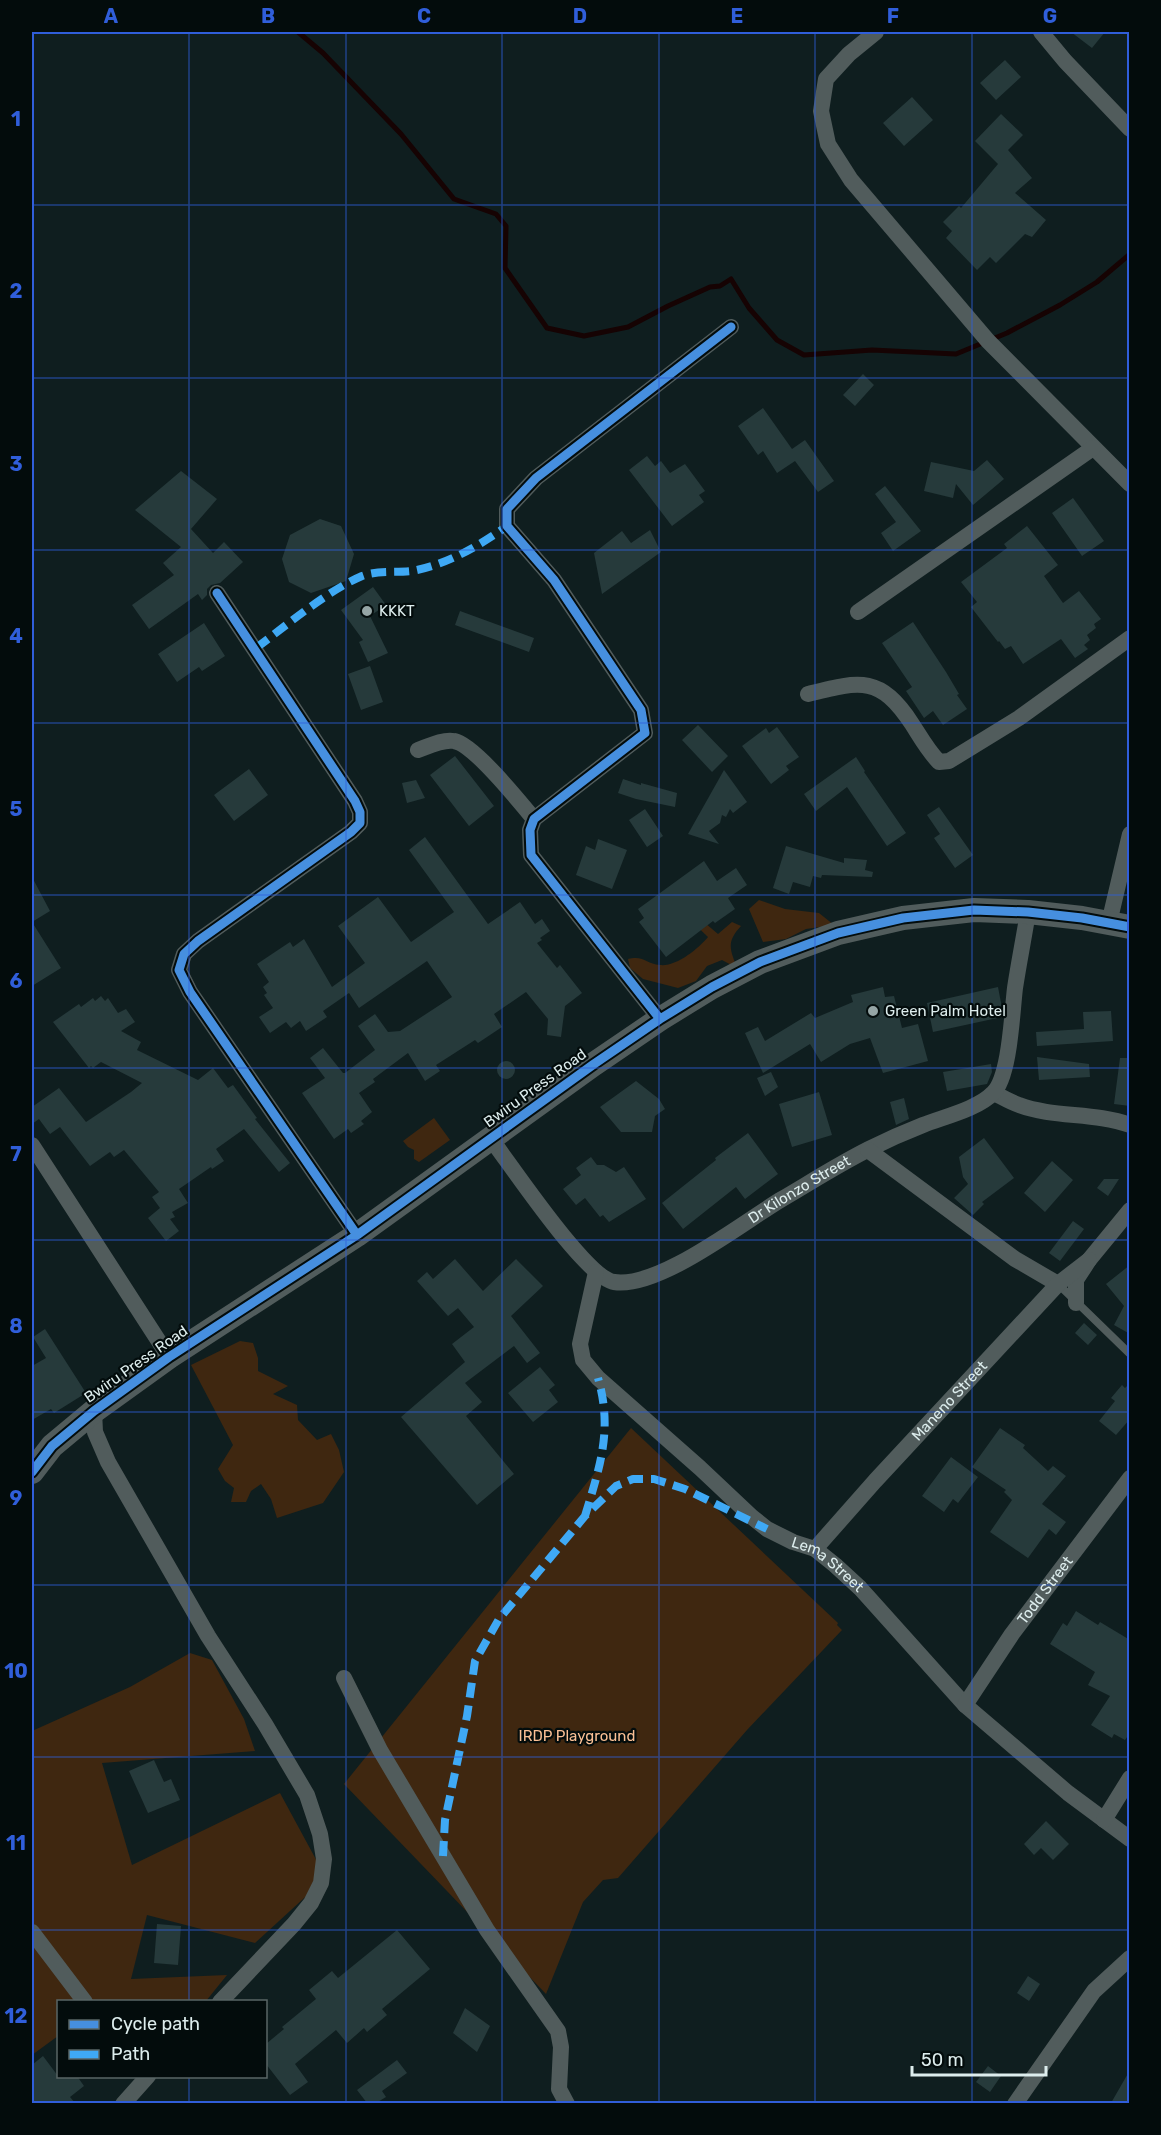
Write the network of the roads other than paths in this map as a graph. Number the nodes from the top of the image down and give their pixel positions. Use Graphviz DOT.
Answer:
graph roads {
  1 [pos="876,32"];
  2 [pos="1041,32"];
  3 [pos="1130,129"];
  4 [pos="731,327"];
  5 [pos="1093,448"];
  6 [pos="1130,484"];
  7 [pos="217,593"];
  8 [pos="858,612"];
  9 [pos="1130,638"];
  10 [pos="808,694"];
  11 [pos="418,750"];
  12 [pos="534,819"];
  13 [pos="1130,834"];
  14 [pos="1028,912"];
  15 [pos="1119,925"];
  16 [pos="660,1019"];
  17 [pos="994,1093"];
  18 [pos="1130,1125"];
  19 [pos="491,1139"];
  20 [pos="32,1145"];
  21 [pos="868,1149"];
  22 [pos="1130,1210"];
  23 [pos="357,1235"];
  24 [pos="1089,1260"];
  25 [pos="596,1272"];
  26 [pos="1058,1284"];
  27 [pos="1076,1303"];
  28 [pos="1130,1354"];
  29 [pos="169,1357"];
  30 [pos="94,1411"];
  31 [pos="32,1472"];
  32 [pos="1130,1478"];
  33 [pos="815,1549"];
  34 [pos="344,1678"];
  35 [pos="964,1705"];
  36 [pos="1130,1778"];
  37 [pos="1104,1820"];
  38 [pos="1130,1839"];
  39 [pos="32,1932"];
  40 [pos="1130,1958"];
  41 [pos="84,2000"];
  42 [pos="221,2000"];
  43 [pos="146,2078"];
  44 [pos="560,2099"];
  45 [pos="123,2103"];
  46 [pos="1015,2103"];
  1 -- 5 [label="street"];
  2 -- 3 [label="street"];
  4 -- 12 [label="street"];
  5 -- 6 [label="street"];
  5 -- 8 [label="street"];
  7 -- 23 [label="street"];
  9 -- 10 [label="street"];
  11 -- 12 [label="street"];
  12 -- 16 [label="street"];
  13 -- 15 [label="street"];
  14 -- 15 [label="street, Bwiru Press Road"];
  14 -- 16 [label="street, Bwiru Press Road"];
  14 -- 17 [label="street"];
  16 -- 19 [label="street, Bwiru Press Road"];
  17 -- 18 [label="street"];
  17 -- 21 [label="street, Dr Kilonzo Street"];
  19 -- 23 [label="street, Bwiru Press Road"];
  19 -- 25 [label="street, Dr Kilonzo Street"];
  20 -- 29 [label="street"];
  21 -- 25 [label="street, Dr Kilonzo Street"];
  21 -- 26 [label="street"];
  22 -- 24 [label="street"];
  23 -- 29 [label="street, Bwiru Press Road"];
  24 -- 26 [label="street, Maneno Street"];
  24 -- 27 [label="street"];
  25 -- 33 [label="street, Lema Street"];
  26 -- 27 [label="lane"];
  26 -- 33 [label="street, Maneno Street"];
  27 -- 28 [label="lane"];
  29 -- 30 [label="street, Bwiru Press Road"];
  30 -- 31 [label="street, Bwiru Press Road"];
  30 -- 42 [label="street"];
  32 -- 35 [label="street, Todd Street"];
  33 -- 35 [label="street, Lema Street"];
  34 -- 44 [label="street"];
  35 -- 37 [label="street, Lema Street"];
  36 -- 37 [label="street"];
  37 -- 38 [label="street, Lema Street"];
  39 -- 41 [label="street"];
  40 -- 46 [label="street"];
  43 -- 45 [label="street"];
}
